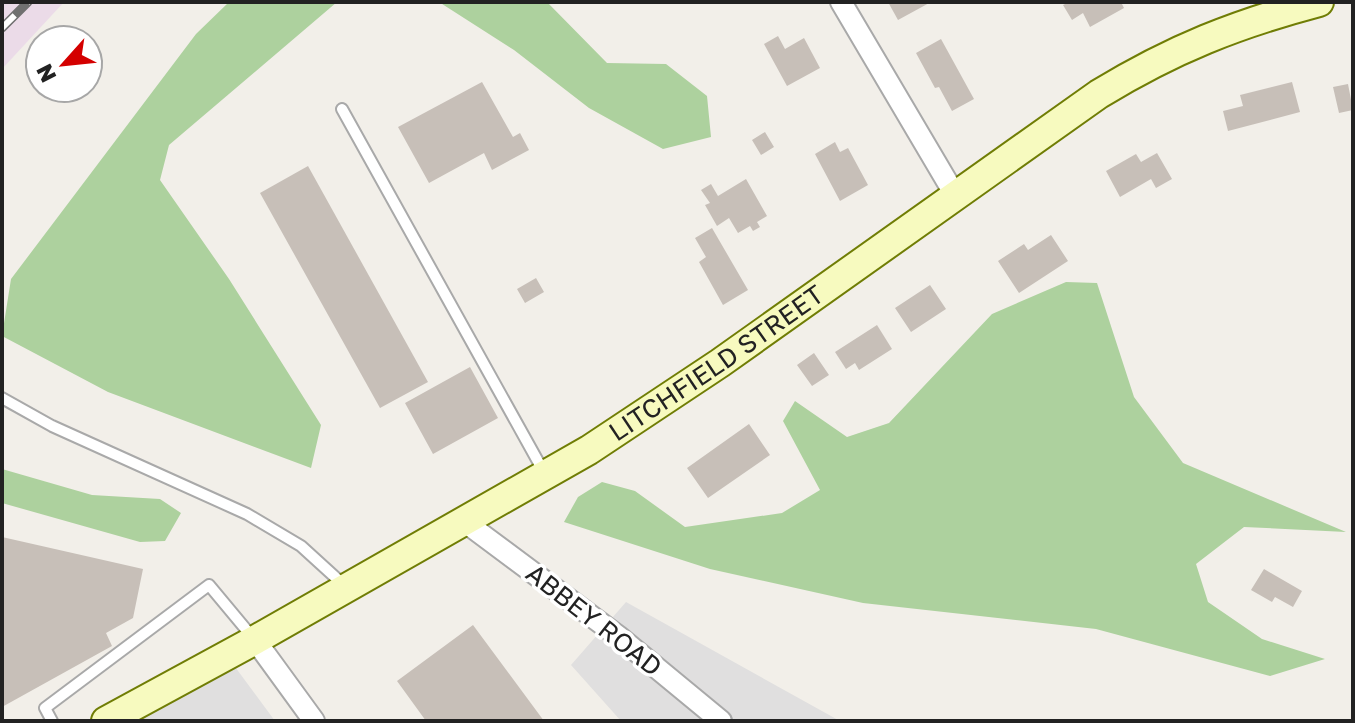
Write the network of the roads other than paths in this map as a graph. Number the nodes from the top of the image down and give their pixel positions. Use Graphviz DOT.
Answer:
graph roads {
  1 [pos="841,2"];
  2 [pos="1319,2"];
  3 [pos="342,109"];
  4 [pos="955,195"];
  5 [pos="2,398"];
  6 [pos="546,476"];
  7 [pos="465,522"];
  8 [pos="348,588"];
  9 [pos="255,640"];
  10 [pos="52,721"];
  11 [pos="106,721"];
  12 [pos="314,721"];
  13 [pos="721,721"];
  1 -- 4 [label="street"];
  2 -- 4 [label="main road, LITCHFIELD STREET"];
  3 -- 6 [label="lane"];
  4 -- 6 [label="main road, LITCHFIELD STREET"];
  5 -- 8 [label="lane"];
  6 -- 7 [label="main road, LITCHFIELD STREET"];
  7 -- 8 [label="main road, LITCHFIELD STREET"];
  7 -- 13 [label="street, ABBEY ROAD"];
  8 -- 9 [label="main road, LITCHFIELD STREET"];
  9 -- 10 [label="lane"];
  9 -- 11 [label="main road, LITCHFIELD STREET"];
  9 -- 12 [label="street"];
}
